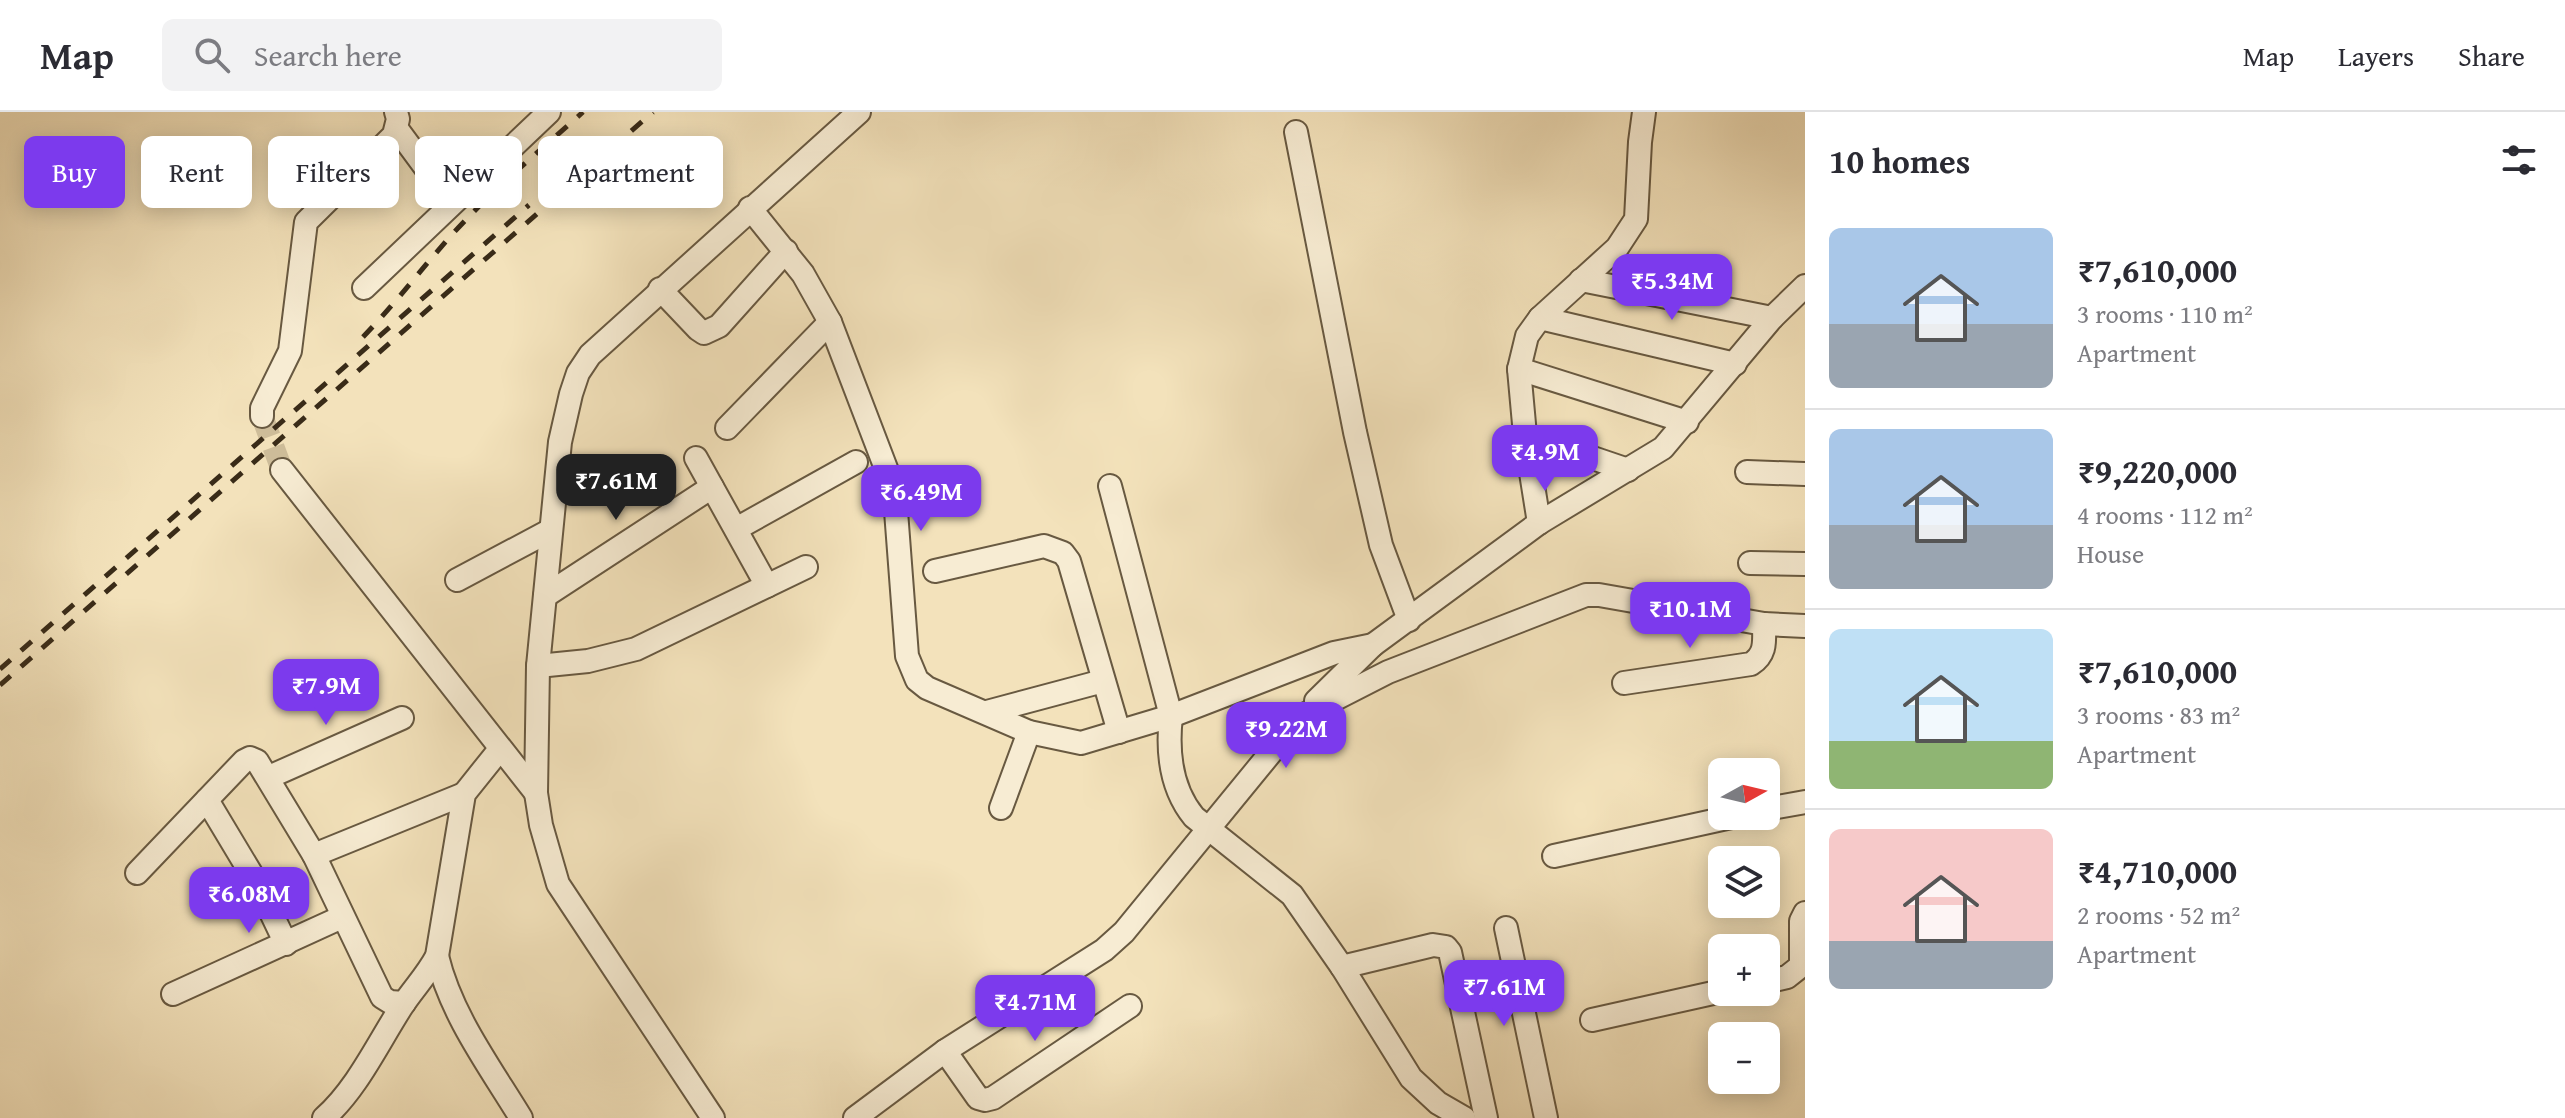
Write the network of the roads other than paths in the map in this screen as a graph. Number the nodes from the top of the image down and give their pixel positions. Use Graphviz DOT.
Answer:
graph roads {
  1 [pos="549,112"];
  2 [pos="859,112"];
  3 [pos="1644,112"];
  4 [pos="400,118"];
  5 [pos="1296,132"];
  6 [pos="522,137"];
  7 [pos="415,143"];
  8 [pos="445,208"];
  9 [pos="750,208"];
  10 [pos="786,251"];
  11 [pos="1581,280"];
  12 [pos="1805,286"];
  13 [pos="364,288"];
  14 [pos="660,289"];
  15 [pos="1540,318"];
  16 [pos="1772,318"];
  17 [pos="830,322"];
  18 [pos="1735,364"];
  19 [pos="1519,369"];
  20 [pos="262,416"];
  21 [pos="1687,422"];
  22 [pos="727,428"];
  23 [pos="1525,435"];
  24 [pos="696,458"];
  25 [pos="856,462"];
  26 [pos="282,470"];
  27 [pos="1628,470"];
  28 [pos="1747,472"];
  29 [pos="1805,474"];
  30 [pos="1110,486"];
  31 [pos="712,487"];
  32 [pos="1539,523"];
  33 [pos="736,529"];
  34 [pos="551,530"];
  35 [pos="1750,563"];
  36 [pos="1805,564"];
  37 [pos="806,567"];
  38 [pos="935,571"];
  39 [pos="457,580"];
  40 [pos="767,586"];
  41 [pos="545,596"];
  42 [pos="1409,620"];
  43 [pos="1764,624"];
  44 [pos="1805,626"];
  45 [pos="1373,645"];
  46 [pos="538,666"];
  47 [pos="1103,681"];
  48 [pos="1624,683"];
  49 [pos="987,712"];
  50 [pos="1171,716"];
  51 [pos="1300,717"];
  52 [pos="402,718"];
  53 [pos="1029,732"];
  54 [pos="1119,732"];
  55 [pos="500,749"];
  56 [pos="269,777"];
  57 [pos="536,793"];
  58 [pos="464,794"];
  59 [pos="207,800"];
  60 [pos="1805,802"];
  61 [pos="1780,806"];
  62 [pos="1001,808"];
  63 [pos="1708,822"];
  64 [pos="1209,828"];
  65 [pos="314,855"];
  66 [pos="1554,856"];
  67 [pos="137,873"];
  68 [pos="1805,913"];
  69 [pos="342,917"];
  70 [pos="1506,928"];
  71 [pos="286,944"];
  72 [pos="437,956"];
  73 [pos="1342,967"];
  74 [pos="1780,979"];
  75 [pos="173,994"];
  76 [pos="1708,994"];
  77 [pos="404,1003"];
  78 [pos="1130,1006"];
  79 [pos="1592,1020"];
  80 [pos="945,1051"];
  81 [pos="324,1118"];
  82 [pos="521,1118"];
  83 [pos="713,1118"];
  84 [pos="855,1118"];
  85 [pos="1464,1118"];
  86 [pos="1486,1118"];
  87 [pos="1546,1118"];
  1 -- 6 [label="street"];
  2 -- 9 [label="street"];
  3 -- 11 [label="street"];
  4 -- 7 [label="street"];
  4 -- 20 [label="street"];
  5 -- 42 [label="street"];
  8 -- 13 [label="street"];
  9 -- 10 [label="street"];
  9 -- 14 [label="street"];
  10 -- 14 [label="street"];
  10 -- 17 [label="street"];
  11 -- 15 [label="street"];
  11 -- 16 [label="street"];
  12 -- 16 [label="street"];
  14 -- 34 [label="street"];
  15 -- 18 [label="street"];
  15 -- 19 [label="street"];
  16 -- 18 [label="street"];
  17 -- 22 [label="street"];
  17 -- 49 [label="street"];
  18 -- 21 [label="street"];
  19 -- 21 [label="street"];
  19 -- 23 [label="street"];
  21 -- 27 [label="street"];
  23 -- 27 [label="street"];
  23 -- 32 [label="street"];
  24 -- 31 [label="street"];
  25 -- 33 [label="street"];
  26 -- 55 [label="street"];
  27 -- 32 [label="street"];
  28 -- 29 [label="street"];
  30 -- 50 [label="street"];
  31 -- 33 [label="street"];
  31 -- 41 [label="street"];
  32 -- 42 [label="street"];
  33 -- 40 [label="street"];
  34 -- 39 [label="street"];
  34 -- 41 [label="street"];
  35 -- 36 [label="street"];
  37 -- 40 [label="street"];
  38 -- 47 [label="street"];
  40 -- 46 [label="street"];
  41 -- 46 [label="street"];
  42 -- 45 [label="street"];
  43 -- 44 [label="street"];
  43 -- 48 [label="street"];
  43 -- 51 [label="street"];
  45 -- 50 [label="street"];
  45 -- 51 [label="street"];
  46 -- 57 [label="street"];
  47 -- 49 [label="street"];
  47 -- 54 [label="street"];
  49 -- 53 [label="street"];
  50 -- 54 [label="street"];
  50 -- 64 [label="street"];
  51 -- 64 [label="street"];
  52 -- 56 [label="street"];
  53 -- 54 [label="street"];
  53 -- 62 [label="street"];
  55 -- 57 [label="street"];
  55 -- 58 [label="street"];
  56 -- 59 [label="street"];
  56 -- 65 [label="street"];
  57 -- 83 [label="street"];
  58 -- 65 [label="street"];
  58 -- 72 [label="street"];
  59 -- 67 [label="street"];
  59 -- 71 [label="street"];
  60 -- 61 [label="street"];
  63 -- 66 [label="street"];
  64 -- 73 [label="street"];
  64 -- 80 [label="street"];
  65 -- 69 [label="street"];
  68 -- 74 [label="street"];
  69 -- 71 [label="street"];
  69 -- 77 [label="street"];
  70 -- 87 [label="street"];
  71 -- 75 [label="street"];
  72 -- 77 [label="street"];
  72 -- 82 [label="street"];
  73 -- 85 [label="street"];
  73 -- 86 [label="street"];
  76 -- 79 [label="street"];
  77 -- 81 [label="street"];
  78 -- 80 [label="street"];
  80 -- 84 [label="street"];
}
